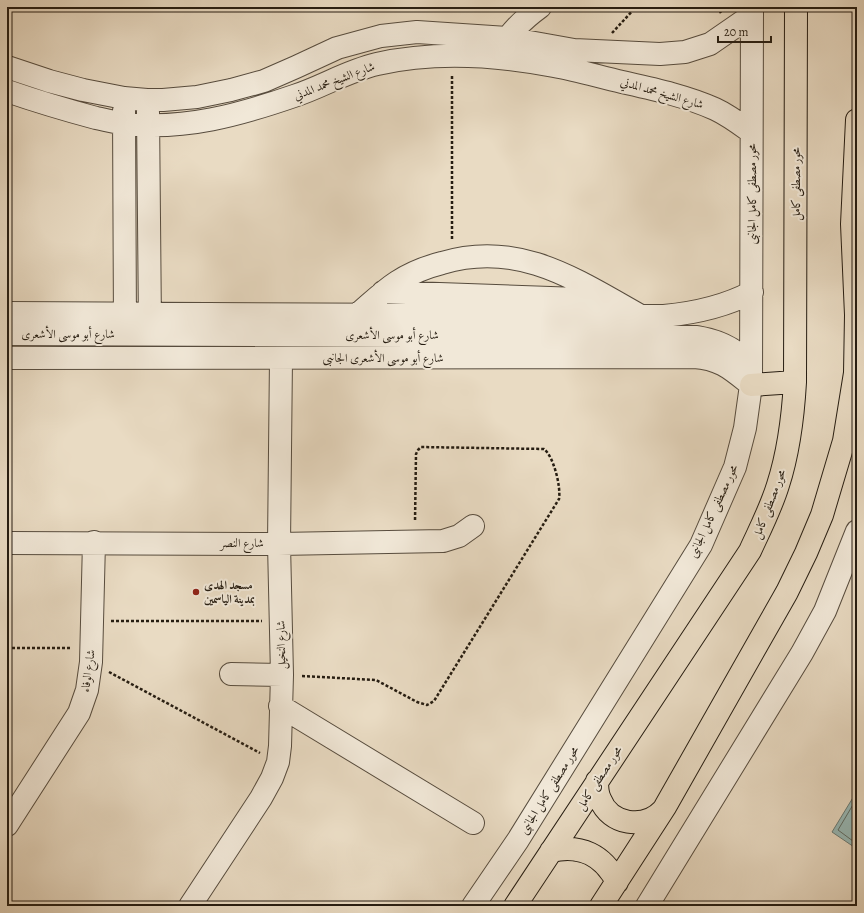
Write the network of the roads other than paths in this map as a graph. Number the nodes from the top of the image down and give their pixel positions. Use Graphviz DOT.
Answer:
graph roads {
  1 [pos="540,7"];
  2 [pos="796,7"];
  3 [pos="752,11"];
  4 [pos="507,38"];
  5 [pos="497,58"];
  6 [pos="7,67"];
  7 [pos="7,91"];
  8 [pos="124,98"];
  9 [pos="147,100"];
  10 [pos="857,120"];
  11 [pos="125,124"];
  12 [pos="148,125"];
  13 [pos="751,132"];
  14 [pos="855,220"];
  15 [pos="855,271"];
  16 [pos="383,292"];
  17 [pos="752,292"];
  18 [pos="612,300"];
  19 [pos="7,313"];
  20 [pos="125,313"];
  21 [pos="150,313"];
  22 [pos="357,315"];
  23 [pos="640,316"];
  24 [pos="7,334"];
  25 [pos="125,335"];
  26 [pos="150,335"];
  27 [pos="7,358"];
  28 [pos="281,358"];
  29 [pos="856,381"];
  30 [pos="795,382"];
  31 [pos="751,385"];
  32 [pos="473,526"];
  33 [pos="857,531"];
  34 [pos="94,542"];
  35 [pos="7,543"];
  36 [pos="279,544"];
  37 [pos="231,674"];
  38 [pos="282,675"];
  39 [pos="280,706"];
  40 [pos="597,781"];
  41 [pos="665,808"];
  42 [pos="473,822"];
  43 [pos="7,825"];
  44 [pos="551,851"];
  45 [pos="617,882"];
  46 [pos="658,902"];
  47 [pos="190,906"];
  48 [pos="473,906"];
  49 [pos="515,906"];
  50 [pos="601,906"];
  1 -- 4 [label="street"];
  2 -- 30 [label="main road, محور مصطفى كامل"];
  3 -- 4 [label="street"];
  3 -- 13 [label="street, محور مصطفى كامل الجانبى"];
  4 -- 5 [label="street"];
  4 -- 9 [label="street"];
  5 -- 12 [label="street, شارع الشيخ محمد المدني"];
  5 -- 13 [label="street, شارع الشيخ محمد المدني"];
  6 -- 8 [label="street"];
  7 -- 11 [label="street, شارع الشيخ محمد المدني"];
  8 -- 9 [label="street"];
  8 -- 11 [label="street"];
  9 -- 12 [label="street"];
  10 -- 14 [label="main road"];
  11 -- 12 [label="street, شارع الشيخ محمد المدني"];
  11 -- 20 [label="street"];
  12 -- 21 [label="street"];
  13 -- 17 [label="street, محور مصطفى كامل الجانبى"];
  14 -- 15 [label="main road"];
  15 -- 29 [label="main road"];
  16 -- 18 [label="street"];
  16 -- 18 [label="street"];
  16 -- 22 [label="street"];
  17 -- 23 [label="street, شارع أبو موسى الأشعرى"];
  17 -- 31 [label="street, محور مصطفى كامل الجانبى"];
  18 -- 23 [label="street"];
  19 -- 20 [label="street, شارع أبو موسى الأشعرى"];
  20 -- 21 [label="street, شارع أبو موسى الأشعرى"];
  20 -- 25 [label="street"];
  21 -- 22 [label="street, شارع أبو موسى الأشعرى"];
  21 -- 26 [label="street"];
  22 -- 23 [label="street, شارع أبو موسى الأشعرى"];
  24 -- 25 [label="street, شارع أبو موسى الأشعرى"];
  25 -- 26 [label="street, شارع أبو موسى الأشعرى"];
  26 -- 31 [label="street, شارع أبو موسى الأشعرى"];
  27 -- 28 [label="street, شارع أبو موسى الأشعرى الجانبى"];
  28 -- 31 [label="street, شارع أبو موسى الأشعرى الجانبى"];
  28 -- 36 [label="street, شارع النخيل"];
  29 -- 41 [label="main road"];
  30 -- 31 [label="main road"];
  30 -- 40 [label="main road, محور مصطفى كامل"];
  31 -- 48 [label="street, محور مصطفى كامل الجانبى"];
  32 -- 36 [label="street, شارع النصر"];
  33 -- 46 [label="street"];
  34 -- 35 [label="street, شارع النصر"];
  34 -- 36 [label="street, شارع النصر"];
  34 -- 43 [label="street, شارع الوفاء"];
  36 -- 38 [label="street, شارع النخيل"];
  37 -- 38 [label="street"];
  38 -- 39 [label="street, شارع النخيل"];
  39 -- 42 [label="street"];
  39 -- 47 [label="street, شارع النخيل"];
  40 -- 41 [label="main road"];
  40 -- 44 [label="main road, محور مصطفى كامل"];
  41 -- 45 [label="main road"];
  44 -- 45 [label="main road"];
  44 -- 49 [label="main road, محور مصطفى كامل"];
  45 -- 50 [label="main road"];
}
